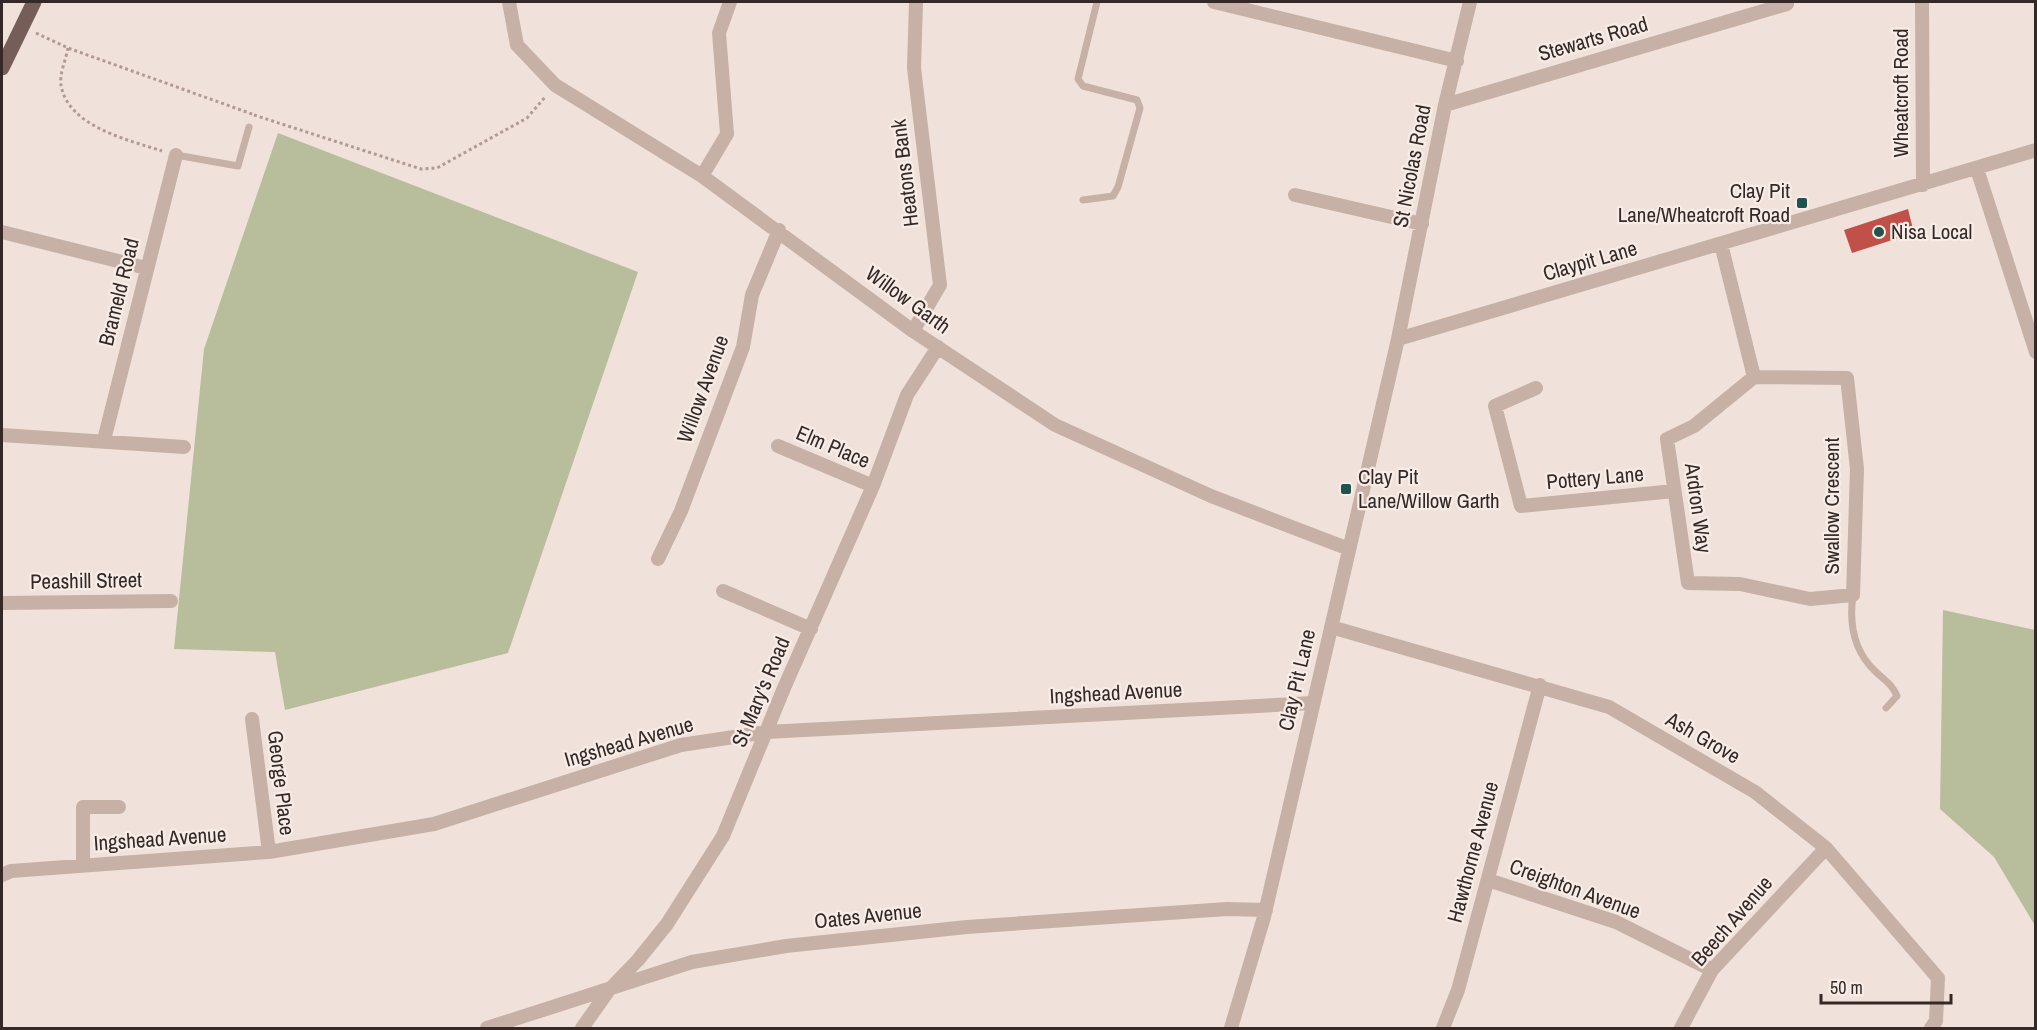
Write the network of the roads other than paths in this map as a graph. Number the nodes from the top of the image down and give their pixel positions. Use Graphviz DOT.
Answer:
graph roads {
  1 [pos="34,2"];
  2 [pos="509,2"];
  3 [pos="730,2"];
  4 [pos="915,2"];
  5 [pos="1097,2"];
  6 [pos="1214,2"];
  7 [pos="1470,2"];
  8 [pos="1922,2"];
  9 [pos="1787,4"];
  10 [pos="1457,61"];
  11 [pos="3,64"];
  12 [pos="1445,105"];
  13 [pos="249,127"];
  14 [pos="2036,150"];
  15 [pos="176,155"];
  16 [pos="1977,169"];
  17 [pos="702,176"];
  18 [pos="1923,185"];
  19 [pos="1296,195"];
  20 [pos="1083,200"];
  21 [pos="1422,224"];
  22 [pos="779,230"];
  23 [pos="2,232"];
  24 [pos="1720,244"];
  25 [pos="146,268"];
  26 [pos="913,331"];
  27 [pos="1398,339"];
  28 [pos="938,348"];
  29 [pos="2036,352"];
  30 [pos="1754,377"];
  31 [pos="1536,388"];
  32 [pos="2,435"];
  33 [pos="104,440"];
  34 [pos="184,447"];
  35 [pos="778,447"];
  36 [pos="873,486"];
  37 [pos="1674,491"];
  38 [pos="1349,549"];
  39 [pos="658,559"];
  40 [pos="1688,583"];
  41 [pos="723,591"];
  42 [pos="1852,595"];
  43 [pos="171,601"];
  44 [pos="2,603"];
  45 [pos="1331,627"];
  46 [pos="811,629"];
  47 [pos="1540,685"];
  48 [pos="1313,703"];
  49 [pos="1886,708"];
  50 [pos="252,719"];
  51 [pos="767,732"];
  52 [pos="118,807"];
  53 [pos="1826,848"];
  54 [pos="269,852"];
  55 [pos="83,866"];
  56 [pos="2,875"];
  57 [pos="1488,880"];
  58 [pos="1266,910"];
  59 [pos="1712,970"];
  60 [pos="609,990"];
  61 [pos="487,1029"];
  62 [pos="582,1029"];
  63 [pos="1231,1029"];
  64 [pos="1443,1029"];
  65 [pos="1680,1029"];
  66 [pos="1931,1029"];
  1 -- 11 [label="main road"];
  2 -- 17 [label="street, Willow Garth"];
  3 -- 17 [label="street"];
  4 -- 26 [label="street, Heatons Bank"];
  5 -- 20 [label="lane"];
  6 -- 10 [label="street"];
  7 -- 10 [label="street, St Nicolas Road"];
  8 -- 18 [label="street, Wheatcroft Road"];
  9 -- 12 [label="street, Stewarts Road"];
  10 -- 12 [label="street, St Nicolas Road"];
  12 -- 21 [label="street, St Nicolas Road"];
  13 -- 15 [label="lane"];
  14 -- 16 [label="street, Claypit Lane"];
  15 -- 25 [label="street, Brameld Road"];
  16 -- 18 [label="street, Claypit Lane"];
  16 -- 29 [label="street"];
  17 -- 22 [label="street, Willow Garth"];
  18 -- 24 [label="street, Claypit Lane"];
  19 -- 21 [label="street"];
  21 -- 27 [label="street, St Nicolas Road"];
  22 -- 26 [label="street, Willow Garth"];
  22 -- 39 [label="street, Willow Avenue"];
  23 -- 25 [label="street"];
  24 -- 27 [label="street, Claypit Lane"];
  24 -- 30 [label="street"];
  25 -- 33 [label="street, Brameld Road"];
  26 -- 28 [label="street, Willow Garth"];
  27 -- 38 [label="street, Clay Pit Lane"];
  28 -- 36 [label="street, St Mary's Road"];
  28 -- 38 [label="street, Willow Garth"];
  30 -- 37 [label="street, Ardron Way"];
  30 -- 42 [label="street, Swallow Crescent"];
  31 -- 37 [label="street, Pottery Lane"];
  32 -- 33 [label="street"];
  33 -- 34 [label="street"];
  35 -- 36 [label="street, Elm Place"];
  36 -- 46 [label="street, St Mary's Road"];
  37 -- 40 [label="street, Ardron Way"];
  38 -- 45 [label="street, Clay Pit Lane"];
  40 -- 42 [label="street, Swallow Crescent"];
  41 -- 46 [label="street"];
  42 -- 49 [label="lane"];
  43 -- 44 [label="street, Peashill Street"];
  45 -- 47 [label="street, Ash Grove"];
  45 -- 48 [label="street, Clay Pit Lane"];
  46 -- 51 [label="street, St Mary's Road"];
  47 -- 53 [label="street, Ash Grove"];
  47 -- 57 [label="street, Hawthorne Avenue"];
  48 -- 51 [label="street, Ingshead Avenue"];
  48 -- 58 [label="street, Clay Pit Lane"];
  50 -- 54 [label="street, George Place"];
  51 -- 54 [label="street, Ingshead Avenue"];
  51 -- 60 [label="street, St Mary's Road"];
  52 -- 55 [label="street"];
  53 -- 59 [label="street, Beech Avenue"];
  53 -- 66 [label="street, Ash Grove"];
  54 -- 55 [label="street, Ingshead Avenue"];
  55 -- 56 [label="street, Ingshead Avenue"];
  57 -- 59 [label="street, Creighton Avenue"];
  57 -- 64 [label="street, Hawthorne Avenue"];
  58 -- 60 [label="street, Oates Avenue"];
  58 -- 63 [label="street, Clay Pit Lane"];
  59 -- 65 [label="street, Beech Avenue"];
  60 -- 61 [label="street, Oates Avenue"];
  60 -- 62 [label="street, St Mary's Road"];
}
